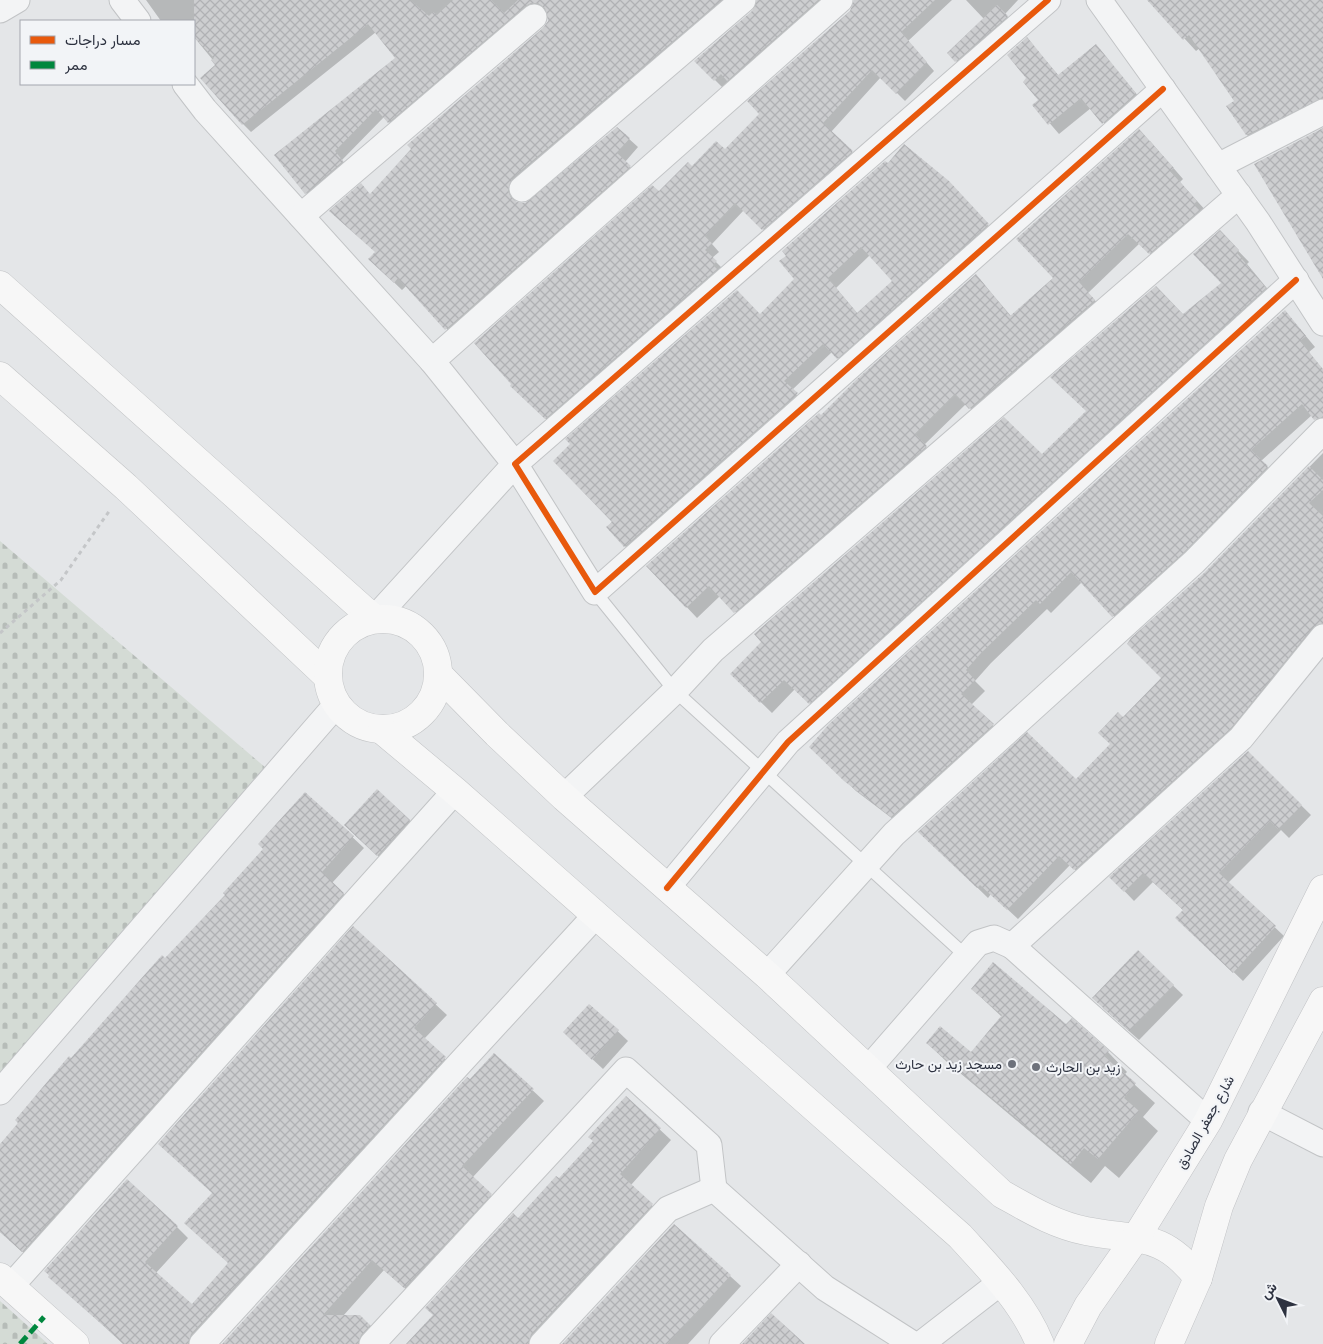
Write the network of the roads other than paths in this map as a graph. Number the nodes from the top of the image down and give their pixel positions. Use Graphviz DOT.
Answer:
graph roads {
  1 [pos="17,0"];
  2 [pos="122,0"];
  3 [pos="743,0"];
  4 [pos="840,0"];
  5 [pos="1048,0"];
  6 [pos="1099,0"];
  7 [pos="0,10"];
  8 [pos="534,17"];
  9 [pos="137,20"];
  10 [pos="186,85"];
  11 [pos="1163,89"];
  12 [pos="1323,112"];
  13 [pos="1218,166"];
  14 [pos="522,190"];
  15 [pos="1239,195"];
  16 [pos="301,216"];
  17 [pos="1296,280"];
  18 [pos="0,285"];
  19 [pos="1323,323"];
  20 [pos="432,360"];
  21 [pos="0,376"];
  22 [pos="1323,431"];
  23 [pos="516,464"];
  24 [pos="595,592"];
  25 [pos="374,619"];
  26 [pos="1323,637"];
  27 [pos="439,675"];
  28 [pos="327,676"];
  29 [pos="675,691"];
  30 [pos="336,704"];
  31 [pos="382,730"];
  32 [pos="764,772"];
  33 [pos="455,791"];
  34 [pos="564,797"];
  35 [pos="867,866"];
  36 [pos="668,888"];
  37 [pos="1323,889"];
  38 [pos="596,915"];
  39 [pos="1012,946"];
  40 [pos="966,956"];
  41 [pos="767,974"];
  42 [pos="1323,1001"];
  43 [pos="868,1068"];
  44 [pos="0,1092"];
  45 [pos="1261,1112"];
  46 [pos="1208,1121"];
  47 [pos="1323,1144"];
  48 [pos="714,1189"];
  49 [pos="1137,1236"];
  50 [pos="799,1264"];
  51 [pos="1198,1278"];
  52 [pos="5,1282"];
  53 [pos="1002,1282"];
  54 [pos="75,1344"];
  55 [pos="202,1344"];
  56 [pos="372,1344"];
  57 [pos="542,1344"];
  58 [pos="722,1344"];
  59 [pos="914,1344"];
  60 [pos="921,1344"];
  61 [pos="1040,1344"];
  62 [pos="1068,1344"];
  63 [pos="1169,1344"];
  1 -- 7 [label="street"];
  2 -- 9 [label="street"];
  3 -- 14 [label="street"];
  4 -- 20 [label="street"];
  5 -- 23 [label="street"];
  6 -- 11 [label="street"];
  8 -- 16 [label="street"];
  10 -- 16 [label="street"];
  11 -- 13 [label="street"];
  11 -- 24 [label="street"];
  12 -- 13 [label="street"];
  13 -- 15 [label="street"];
  15 -- 17 [label="street"];
  15 -- 29 [label="street"];
  16 -- 20 [label="street"];
  17 -- 19 [label="street"];
  17 -- 32 [label="street"];
  18 -- 25 [label="main road"];
  20 -- 23 [label="street"];
  21 -- 28 [label="main road"];
  22 -- 35 [label="street"];
  23 -- 24 [label="street"];
  23 -- 25 [label="street"];
  24 -- 29 [label="lane"];
  25 -- 27 [label="main road"];
  25 -- 28 [label="main road"];
  26 -- 39 [label="street"];
  27 -- 31 [label="main road"];
  27 -- 34 [label="main road"];
  28 -- 30 [label="main road"];
  29 -- 32 [label="lane"];
  29 -- 34 [label="street"];
  30 -- 31 [label="main road"];
  30 -- 44 [label="street"];
  31 -- 33 [label="main road"];
  32 -- 35 [label="lane"];
  32 -- 36 [label="street"];
  33 -- 38 [label="main road"];
  33 -- 52 [label="street"];
  34 -- 36 [label="main road"];
  35 -- 40 [label="lane"];
  35 -- 41 [label="street"];
  36 -- 41 [label="main road"];
  37 -- 46 [label="main road, شارع جعفر الصادق"];
  38 -- 53 [label="main road"];
  38 -- 55 [label="street"];
  39 -- 40 [label="street"];
  39 -- 46 [label="street"];
  40 -- 43 [label="street"];
  41 -- 43 [label="main road"];
  42 -- 45 [label="main road"];
  43 -- 49 [label="main road"];
  45 -- 47 [label="street"];
  45 -- 51 [label="main road"];
  46 -- 49 [label="main road, شارع جعفر الصادق"];
  48 -- 50 [label="street"];
  48 -- 56 [label="street"];
  48 -- 57 [label="street"];
  49 -- 51 [label="main road"];
  49 -- 62 [label="main road, شارع جعفر الصادق"];
  50 -- 58 [label="street"];
  50 -- 59 [label="street"];
  51 -- 63 [label="main road"];
  52 -- 54 [label="main road"];
  53 -- 60 [label="street"];
  53 -- 61 [label="main road"];
}
